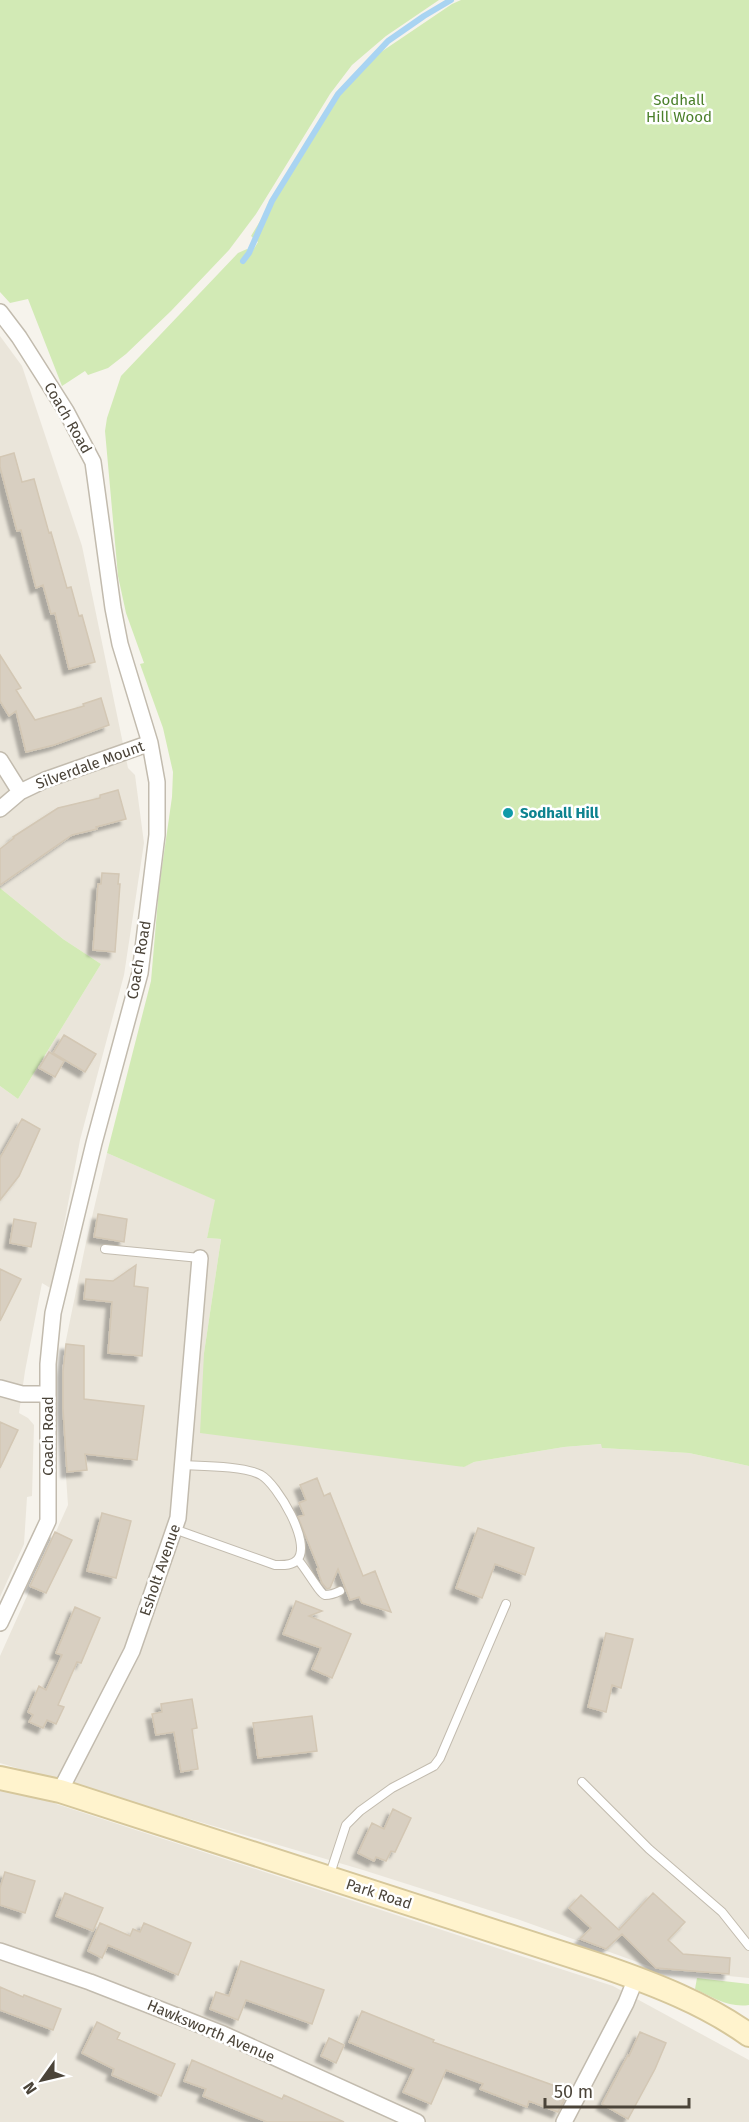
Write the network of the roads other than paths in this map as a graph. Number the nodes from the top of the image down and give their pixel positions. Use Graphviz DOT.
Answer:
graph roads {
  1 [pos="0,312"];
  2 [pos="150,742"];
  3 [pos="0,760"];
  4 [pos="20,792"];
  5 [pos="0,809"];
  6 [pos="105,1249"];
  7 [pos="200,1258"];
  8 [pos="0,1388"];
  9 [pos="48,1394"];
  10 [pos="183,1464"];
  11 [pos="174,1530"];
  12 [pos="298,1560"];
  13 [pos="340,1592"];
  14 [pos="506,1604"];
  15 [pos="0,1623"];
  16 [pos="0,1778"];
  17 [pos="582,1782"];
  18 [pos="60,1791"];
  19 [pos="329,1878"];
  20 [pos="749,1946"];
  21 [pos="0,1951"];
  22 [pos="636,1978"];
  23 [pos="748,2032"];
  24 [pos="417,2122"];
  25 [pos="564,2122"];
  1 -- 2 [label="street, Coach Road"];
  2 -- 4 [label="street, Silverdale Mount"];
  2 -- 9 [label="street, Coach Road"];
  3 -- 4 [label="street"];
  4 -- 5 [label="street, Silverdale Mount"];
  6 -- 7 [label="lane"];
  7 -- 10 [label="street, Esholt Avenue"];
  8 -- 9 [label="street"];
  9 -- 15 [label="street, Coach Road"];
  10 -- 11 [label="street, Esholt Avenue"];
  10 -- 12 [label="lane"];
  11 -- 12 [label="lane"];
  11 -- 18 [label="street, Esholt Avenue"];
  12 -- 13 [label="lane"];
  14 -- 19 [label="lane"];
  16 -- 18 [label="main road, Park Road"];
  17 -- 20 [label="lane"];
  18 -- 19 [label="main road, Park Road"];
  19 -- 22 [label="main road, Park Road"];
  21 -- 24 [label="street, Hawksworth Avenue"];
  22 -- 23 [label="main road, Park Road"];
  22 -- 25 [label="street"];
}
